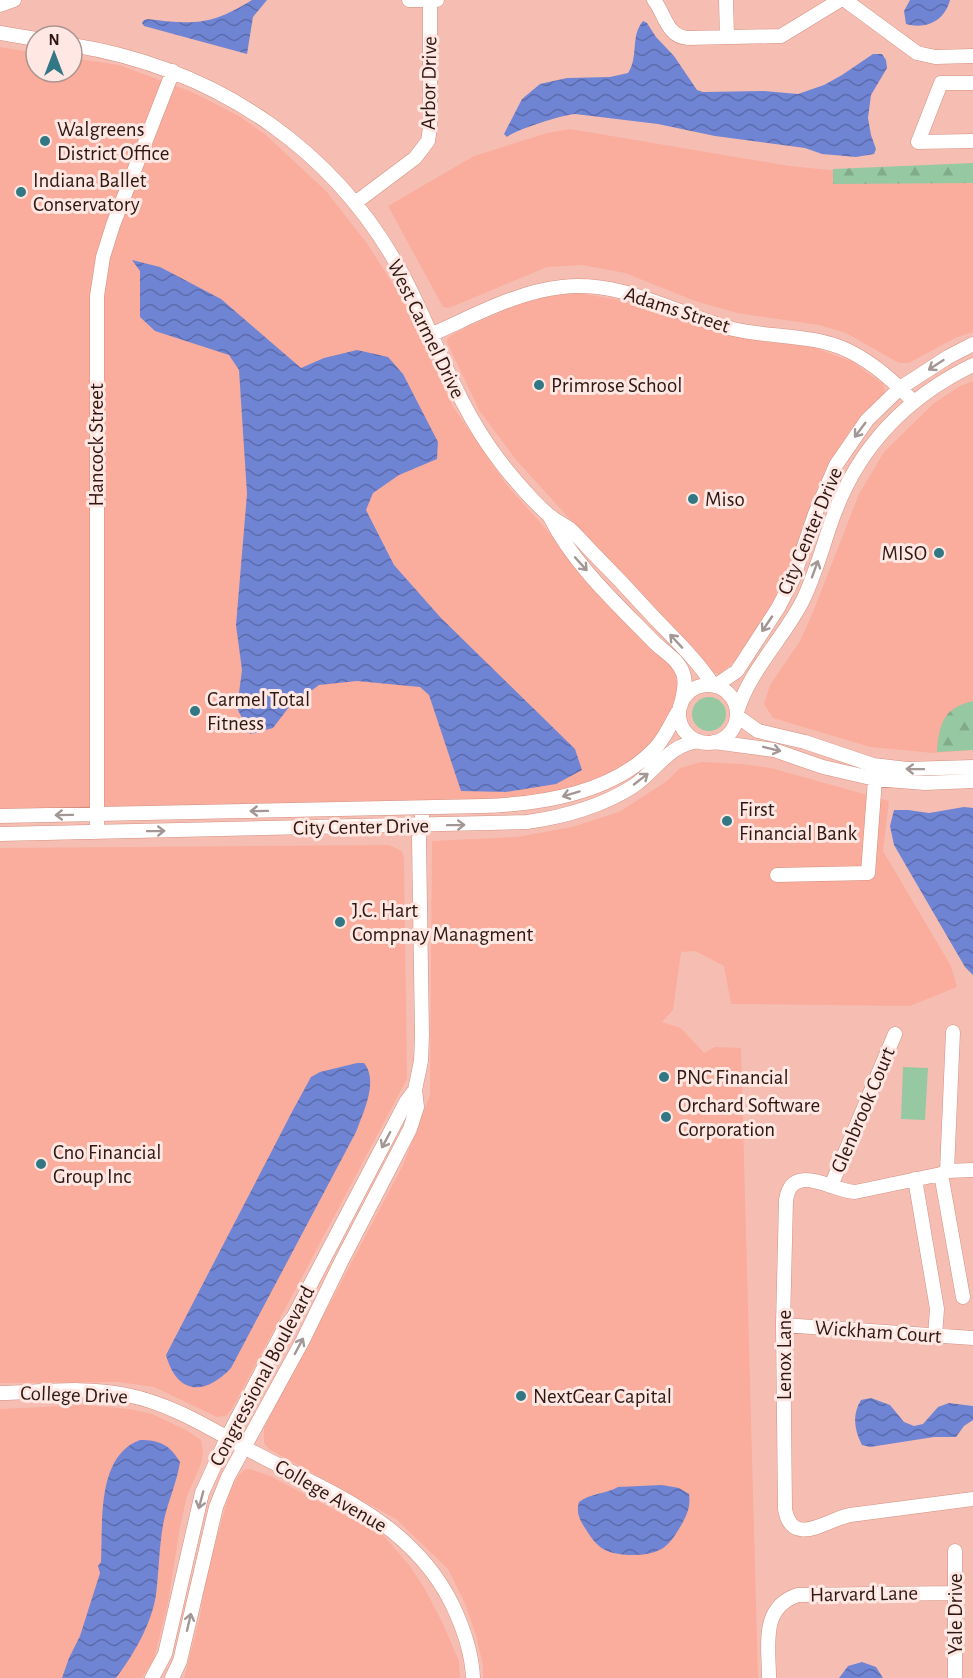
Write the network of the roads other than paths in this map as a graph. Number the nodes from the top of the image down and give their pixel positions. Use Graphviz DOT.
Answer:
graph roads {
  1 [pos="14,0"];
  2 [pos="409,0"];
  3 [pos="429,0"];
  4 [pos="437,0"];
  5 [pos="654,0"];
  6 [pos="726,0"];
  7 [pos="840,0"];
  8 [pos="845,0"];
  9 [pos="0,5"];
  10 [pos="0,33"];
  11 [pos="24,37"];
  12 [pos="727,37"];
  13 [pos="84,47"];
  14 [pos="952,57"];
  15 [pos="973,57"];
  16 [pos="173,71"];
  17 [pos="953,83"];
  18 [pos="973,83"];
  19 [pos="973,141"];
  20 [pos="355,203"];
  21 [pos="429,335"];
  22 [pos="973,344"];
  23 [pos="973,365"];
  24 [pos="900,388"];
  25 [pos="914,402"];
  26 [pos="549,516"];
  27 [pos="714,686"];
  28 [pos="680,707"];
  29 [pos="737,714"];
  30 [pos="699,741"];
  31 [pos="714,742"];
  32 [pos="973,767"];
  33 [pos="875,779"];
  34 [pos="973,781"];
  35 [pos="423,808"];
  36 [pos="97,814"];
  37 [pos="0,816"];
  38 [pos="421,825"];
  39 [pos="97,832"];
  40 [pos="0,834"];
  41 [pos="777,876"];
  42 [pos="953,1032"];
  43 [pos="895,1034"];
  44 [pos="415,1090"];
  45 [pos="973,1170"];
  46 [pos="944,1173"];
  47 [pos="915,1179"];
  48 [pos="831,1186"];
  49 [pos="963,1297"];
  50 [pos="783,1325"];
  51 [pos="935,1336"];
  52 [pos="973,1338"];
  53 [pos="0,1393"];
  54 [pos="227,1438"];
  55 [pos="244,1447"];
  56 [pos="973,1499"];
  57 [pos="955,1551"];
  58 [pos="956,1593"];
  59 [pos="152,1678"];
  60 [pos="172,1678"];
  61 [pos="473,1678"];
  62 [pos="769,1678"];
  63 [pos="956,1678"];
  1 -- 9 [label="street"];
  2 -- 3 [label="street"];
  3 -- 4 [label="street"];
  3 -- 20 [label="street, Arbor Drive"];
  5 -- 12 [label="street"];
  6 -- 12 [label="street"];
  7 -- 12 [label="street"];
  8 -- 14 [label="street"];
  10 -- 11 [label="street"];
  13 -- 16 [label="street, West Carmel Drive"];
  14 -- 15 [label="street"];
  14 -- 17 [label="street"];
  16 -- 20 [label="street, West Carmel Drive"];
  16 -- 36 [label="street, Hancock Street"];
  17 -- 18 [label="street"];
  17 -- 19 [label="street"];
  20 -- 21 [label="street, West Carmel Drive"];
  21 -- 24 [label="street, Adams Street"];
  21 -- 26 [label="street, West Carmel Drive"];
  22 -- 24 [label="street, City Center Drive, one-way"];
  23 -- 25 [label="street, City Center Drive"];
  24 -- 25 [label="street, Adams Street"];
  24 -- 27 [label="street, City Center Drive, one-way"];
  29 -- 25 [label="street, City Center Drive, one-way"];
  27 -- 26 [label="street, West Carmel Drive, one-way"];
  26 -- 28 [label="street, West Carmel Drive, one-way"];
  27 -- 28 [label="street"];
  27 -- 29 [label="street"];
  28 -- 30 [label="street"];
  28 -- 35 [label="street, City Center Drive, one-way"];
  29 -- 31 [label="street"];
  32 -- 29 [label="street, one-way"];
  30 -- 31 [label="street"];
  38 -- 30 [label="street, City Center Drive, one-way"];
  31 -- 33 [label="street, one-way"];
  33 -- 34 [label="street"];
  33 -- 41 [label="street"];
  35 -- 36 [label="street, City Center Drive, one-way"];
  35 -- 38 [label="street, Congressional Boulevard"];
  36 -- 37 [label="street, City Center Drive, one-way"];
  36 -- 39 [label="street, Hancock Street"];
  39 -- 38 [label="street, City Center Drive, one-way"];
  38 -- 44 [label="street, Congressional Boulevard"];
  39 -- 40 [label="street, City Center Drive"];
  42 -- 46 [label="street"];
  43 -- 48 [label="street, Glenbrook Court"];
  44 -- 54 [label="street, Congressional Boulevard, one-way"];
  55 -- 44 [label="street, Congressional Boulevard, one-way"];
  45 -- 46 [label="street, Lenox Lane"];
  46 -- 47 [label="street, Lenox Lane"];
  46 -- 49 [label="street"];
  47 -- 48 [label="street, Lenox Lane"];
  47 -- 51 [label="street"];
  48 -- 50 [label="street, Lenox Lane"];
  50 -- 51 [label="street, Wickham Court"];
  50 -- 56 [label="street, Lenox Lane"];
  51 -- 52 [label="street, Wickham Court"];
  53 -- 54 [label="street, College Drive"];
  54 -- 55 [label="street, College Drive"];
  54 -- 59 [label="street, Congressional Boulevard, one-way"];
  60 -- 55 [label="street, Congressional Boulevard, one-way"];
  55 -- 61 [label="street, College Avenue"];
  57 -- 58 [label="street, Yale Drive"];
  58 -- 62 [label="street, Harvard Lane"];
  58 -- 63 [label="street, Yale Drive"];
}
